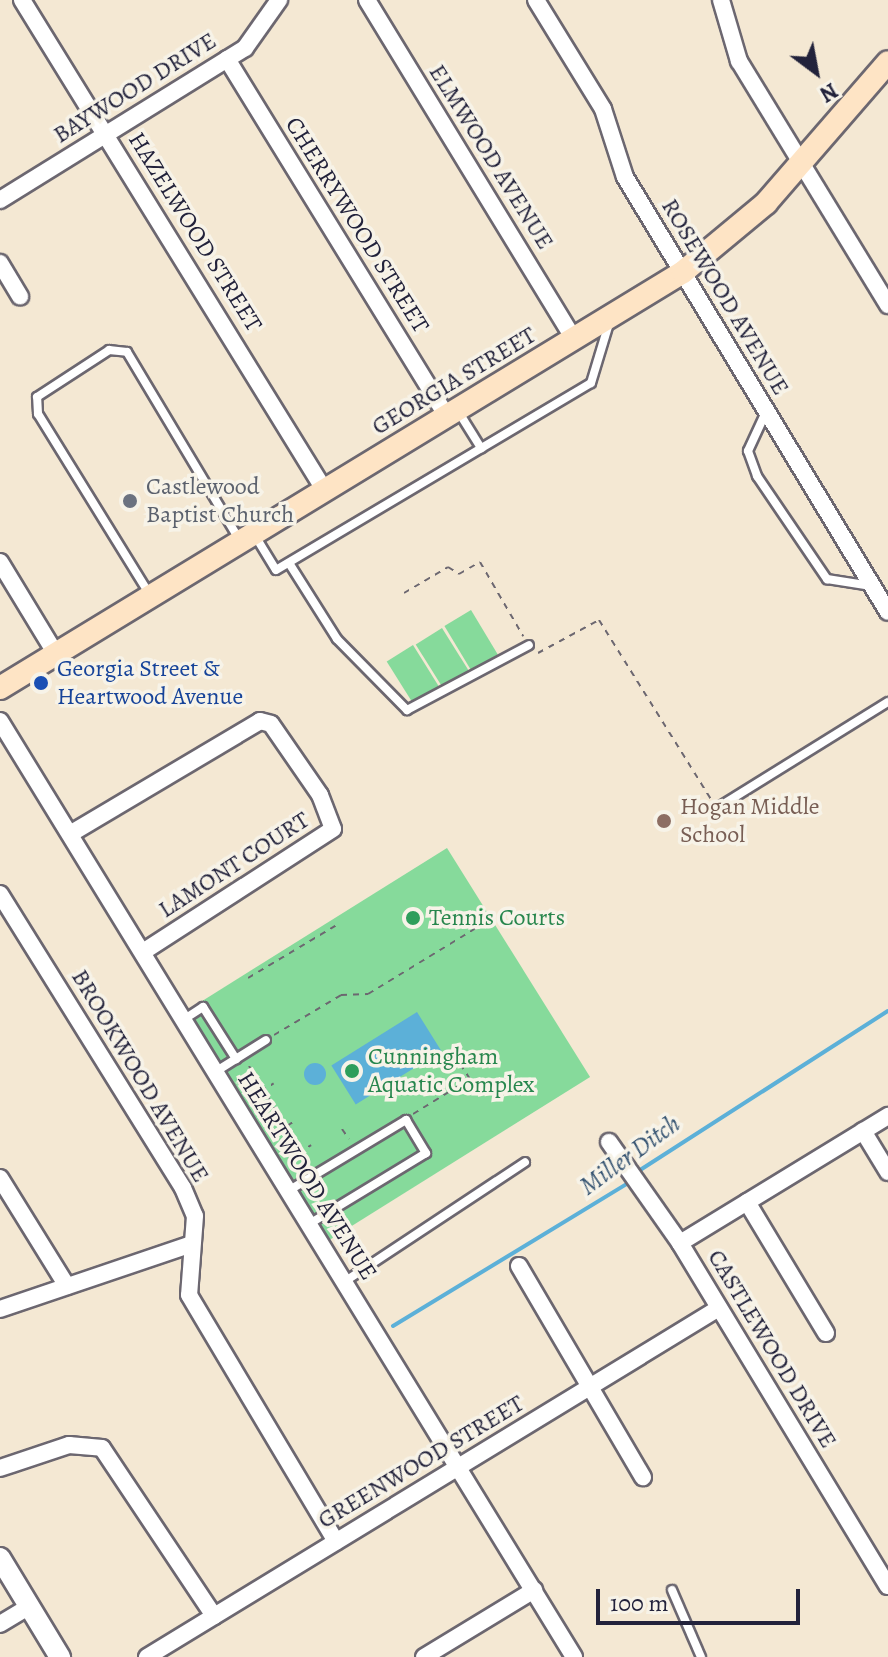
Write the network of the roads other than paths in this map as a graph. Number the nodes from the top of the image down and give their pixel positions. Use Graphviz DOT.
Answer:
graph roads {
  1 [pos="22,0"];
  2 [pos="279,0"];
  3 [pos="367,0"];
  4 [pos="536,0"];
  5 [pos="721,0"];
  6 [pos="227,59"];
  7 [pos="888,62"];
  8 [pos="106,134"];
  9 [pos="801,161"];
  10 [pos="0,200"];
  11 [pos="0,263"];
  12 [pos="683,272"];
  13 [pos="20,296"];
  14 [pos="888,305"];
  15 [pos="611,316"];
  16 [pos="574,339"];
  17 [pos="766,412"];
  18 [pos="452,413"];
  19 [pos="481,448"];
  20 [pos="325,491"];
  21 [pos="247,538"];
  22 [pos="0,562"];
  23 [pos="289,563"];
  24 [pos="873,586"];
  25 [pos="151,596"];
  26 [pos="888,612"];
  27 [pos="529,645"];
  28 [pos="56,654"];
  29 [pos="0,688"];
  30 [pos="888,702"];
  31 [pos="0,721"];
  32 [pos="717,808"];
  33 [pos="70,834"];
  34 [pos="0,894"];
  35 [pos="143,952"];
  36 [pos="183,1020"];
  37 [pos="266,1040"];
  38 [pos="239,1057"];
  39 [pos="215,1072"];
  40 [pos="888,1116"];
  41 [pos="863,1131"];
  42 [pos="609,1142"];
  43 [pos="525,1162"];
  44 [pos="888,1172"];
  45 [pos="0,1178"];
  46 [pos="288,1191"];
  47 [pos="747,1202"];
  48 [pos="308,1225"];
  49 [pos="680,1243"];
  50 [pos="192,1244"];
  51 [pos="519,1266"];
  52 [pos="344,1282"];
  53 [pos="67,1286"];
  54 [pos="719,1308"];
  55 [pos="0,1309"];
  56 [pos="826,1333"];
  57 [pos="590,1387"];
  58 [pos="459,1467"];
  59 [pos="0,1468"];
  60 [pos="643,1477"];
  61 [pos="336,1542"];
  62 [pos="0,1558"];
  63 [pos="888,1586"];
  64 [pos="534,1590"];
  65 [pos="672,1590"];
  66 [pos="28,1607"];
  67 [pos="214,1616"];
  68 [pos="0,1624"];
  69 [pos="60,1657"];
  70 [pos="147,1657"];
  71 [pos="424,1657"];
  72 [pos="574,1657"];
  73 [pos="701,1657"];
  1 -- 8 [label="street, HAZELWOOD STREET"];
  2 -- 6 [label="street, BAYWOOD DRIVE"];
  3 -- 16 [label="street, ELMWOOD AVENUE"];
  4 -- 12 [label="street, ROSEWOOD AVENUE"];
  5 -- 9 [label="street"];
  6 -- 8 [label="street, BAYWOOD DRIVE"];
  6 -- 18 [label="street, CHERRYWOOD STREET"];
  7 -- 9 [label="main road, GEORGIA STREET"];
  8 -- 10 [label="street, BAYWOOD DRIVE"];
  8 -- 20 [label="street, HAZELWOOD STREET"];
  9 -- 12 [label="main road, GEORGIA STREET"];
  9 -- 14 [label="street"];
  11 -- 13 [label="street"];
  12 -- 15 [label="main road, GEORGIA STREET"];
  12 -- 17 [label="street, ROSEWOOD AVENUE"];
  15 -- 16 [label="main road, GEORGIA STREET"];
  15 -- 19 [label="lane"];
  16 -- 18 [label="main road, GEORGIA STREET"];
  17 -- 24 [label="street, ROSEWOOD AVENUE"];
  17 -- 24 [label="lane"];
  18 -- 19 [label="lane"];
  18 -- 20 [label="main road, GEORGIA STREET"];
  19 -- 23 [label="lane"];
  20 -- 21 [label="main road, GEORGIA STREET"];
  21 -- 23 [label="lane"];
  21 -- 25 [label="main road, GEORGIA STREET"];
  21 -- 25 [label="lane"];
  22 -- 28 [label="street"];
  23 -- 27 [label="lane"];
  24 -- 26 [label="street, ROSEWOOD AVENUE"];
  25 -- 28 [label="main road, GEORGIA STREET"];
  28 -- 29 [label="main road, GEORGIA STREET"];
  30 -- 32 [label="lane"];
  31 -- 33 [label="street, HEARTWOOD AVENUE"];
  33 -- 35 [label="street, HEARTWOOD AVENUE"];
  33 -- 35 [label="street, LAMONT COURT"];
  34 -- 50 [label="street, BROOKWOOD AVENUE"];
  35 -- 36 [label="street, HEARTWOOD AVENUE"];
  36 -- 38 [label="lane"];
  36 -- 39 [label="street, HEARTWOOD AVENUE"];
  37 -- 38 [label="lane"];
  38 -- 39 [label="lane"];
  39 -- 46 [label="street, HEARTWOOD AVENUE"];
  40 -- 41 [label="street"];
  41 -- 44 [label="street"];
  41 -- 47 [label="street"];
  42 -- 49 [label="street, CASTLEWOOD DRIVE"];
  43 -- 52 [label="lane"];
  45 -- 53 [label="street"];
  46 -- 48 [label="street, HEARTWOOD AVENUE"];
  46 -- 48 [label="lane"];
  47 -- 49 [label="street"];
  47 -- 56 [label="street"];
  48 -- 52 [label="street, HEARTWOOD AVENUE"];
  49 -- 54 [label="street, CASTLEWOOD DRIVE"];
  50 -- 53 [label="street"];
  50 -- 61 [label="street, BROOKWOOD AVENUE"];
  51 -- 57 [label="street"];
  52 -- 58 [label="street, HEARTWOOD AVENUE"];
  53 -- 55 [label="street"];
  54 -- 57 [label="street, GREENWOOD STREET"];
  54 -- 63 [label="street, CASTLEWOOD DRIVE"];
  57 -- 58 [label="street, GREENWOOD STREET"];
  57 -- 60 [label="street"];
  58 -- 61 [label="street, GREENWOOD STREET"];
  58 -- 64 [label="street, HEARTWOOD AVENUE"];
  59 -- 67 [label="street"];
  61 -- 67 [label="street, GREENWOOD STREET"];
  62 -- 66 [label="street"];
  64 -- 71 [label="street"];
  64 -- 72 [label="street, HEARTWOOD AVENUE"];
  65 -- 73 [label="lane"];
  66 -- 68 [label="street"];
  66 -- 69 [label="street"];
  67 -- 70 [label="street, GREENWOOD STREET"];
}
